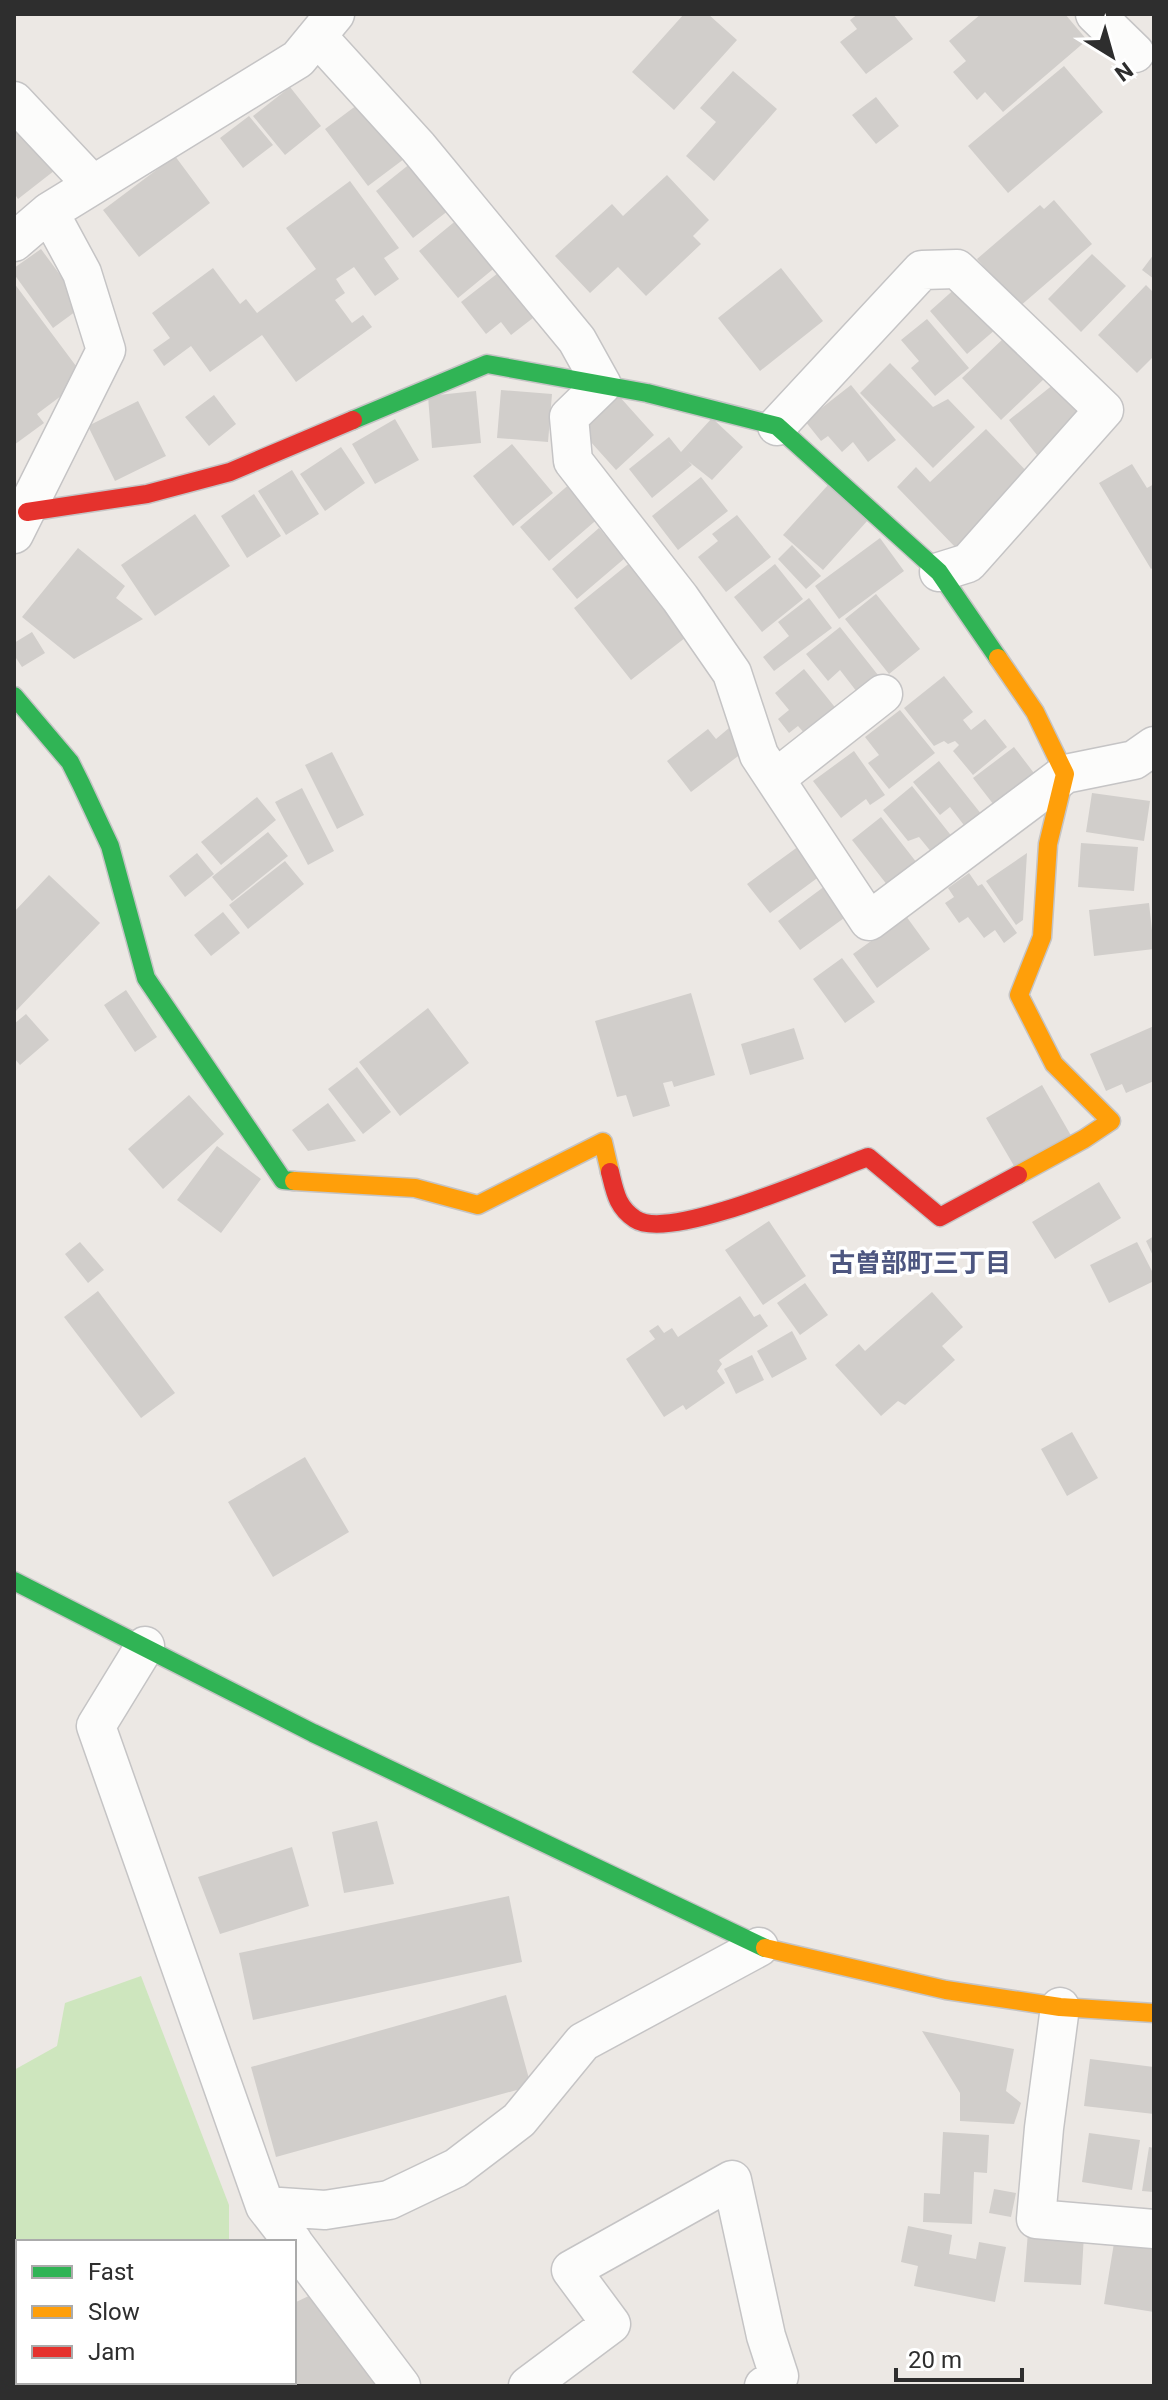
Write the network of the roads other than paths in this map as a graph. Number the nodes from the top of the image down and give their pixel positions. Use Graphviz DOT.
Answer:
graph roads {
  1 [pos="1095,14"];
  2 [pos="326,25"];
  3 [pos="1135,53"];
  4 [pos="14,101"];
  5 [pos="93,185"];
  6 [pos="49,212"];
  7 [pos="14,242"];
  8 [pos="602,385"];
  9 [pos="777,426"];
  10 [pos="21,523"];
  11 [pos="939,572"];
  12 [pos="883,694"];
  13 [pos="16,702"];
  14 [pos="1154,746"];
  15 [pos="1065,774"];
  16 [pos="775,779"];
  17 [pos="14,1581"];
  18 [pos="145,1646"];
  19 [pos="759,1947"];
  20 [pos="1060,2007"];
  21 [pos="1154,2013"];
  22 [pos="263,2224"];
  23 [pos="1154,2229"];
  24 [pos="288,2240"];
  25 [pos="296,2247"];
  26 [pos="775,2383"];
  27 [pos="401,2386"];
  28 [pos="528,2386"];
  1 -- 3 [label="street"];
  2 -- 5 [label="street"];
  2 -- 8 [label="street"];
  4 -- 5 [label="street"];
  5 -- 6 [label="street"];
  6 -- 7 [label="street"];
  6 -- 10 [label="street"];
  8 -- 9 [label="street"];
  8 -- 10 [label="street"];
  8 -- 16 [label="street"];
  9 -- 11 [label="street"];
  9 -- 11 [label="street"];
  11 -- 15 [label="street"];
  12 -- 16 [label="street"];
  13 -- 15 [label="street"];
  14 -- 15 [label="street"];
  15 -- 16 [label="street"];
  17 -- 18 [label="street"];
  18 -- 19 [label="street"];
  18 -- 22 [label="street"];
  19 -- 20 [label="street"];
  19 -- 22 [label="street"];
  20 -- 21 [label="street"];
  20 -- 23 [label="street"];
  22 -- 24 [label="street"];
  25 -- 27 [label="street"];
  26 -- 28 [label="street"];
}
